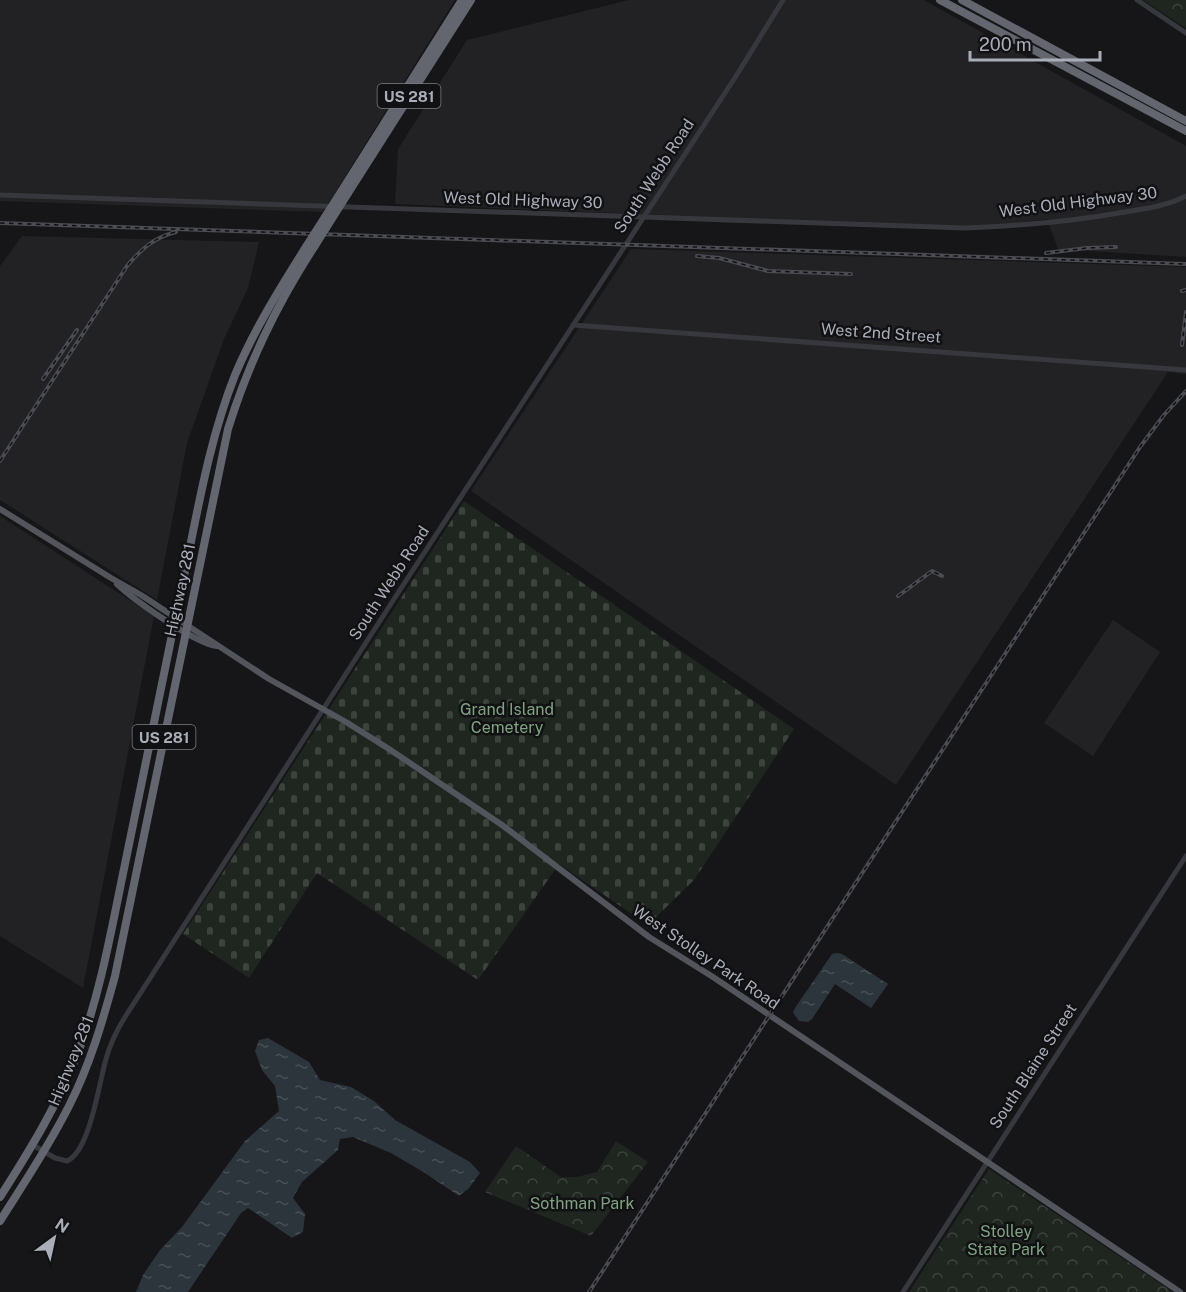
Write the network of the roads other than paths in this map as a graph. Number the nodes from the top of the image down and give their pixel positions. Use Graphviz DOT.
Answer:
graph roads {
  1 [pos="462,0"];
  2 [pos="471,0"];
  3 [pos="783,0"];
  4 [pos="940,0"];
  5 [pos="962,0"];
  6 [pos="1137,0"];
  7 [pos="1186,33"];
  8 [pos="1186,121"];
  9 [pos="1186,131"];
  10 [pos="344,192"];
  11 [pos="0,195"];
  12 [pos="1186,196"];
  13 [pos="643,218"];
  14 [pos="310,247"];
  15 [pos="573,325"];
  16 [pos="1186,370"];
  17 [pos="0,509"];
  18 [pos="175,621"];
  19 [pos="186,628"];
  20 [pos="323,709"];
  21 [pos="1186,856"];
  22 [pos="33,1145"];
  23 [pos="44,1151"];
  24 [pos="987,1162"];
  25 [pos="0,1197"];
  26 [pos="0,1221"];
  27 [pos="903,1292"];
  28 [pos="1180,1292"];
  1 -- 10 [label="highway, Highway 281 / US 281"];
  2 -- 10 [label="highway, Highway 281 / US 281"];
  3 -- 13 [label="street, South Webb Road"];
  4 -- 9 [label="highway"];
  5 -- 8 [label="highway"];
  6 -- 7 [label="street"];
  10 -- 14 [label="highway, Highway 281 / US 281, bridge"];
  11 -- 13 [label="street, West Old Highway 30"];
  12 -- 13 [label="street, West Old Highway 30"];
  13 -- 15 [label="street, South Webb Road"];
  14 -- 18 [label="highway, Highway 281 / US 281"];
  14 -- 19 [label="highway, Highway 281 / US 281"];
  15 -- 16 [label="street, West 2nd Street"];
  15 -- 20 [label="street, South Webb Road"];
  17 -- 18 [label="main road, West Stolley Park Road"];
  18 -- 19 [label="main road, West Stolley Park Road"];
  18 -- 22 [label="highway, Highway 281 / US 281"];
  19 -- 20 [label="main road, West Stolley Park Road"];
  19 -- 23 [label="highway, Highway 281 / US 281"];
  20 -- 23 [label="street, South Webb Road"];
  20 -- 24 [label="main road, West Stolley Park Road"];
  21 -- 24 [label="street, South Blaine Street"];
  22 -- 23 [label="street, South Webb Road"];
  22 -- 25 [label="highway, Highway 281 / US 281"];
  23 -- 26 [label="highway, Highway 281 / US 281"];
  24 -- 27 [label="street, South Blaine Street"];
  24 -- 28 [label="main road, West Stolley Park Road"];
}
